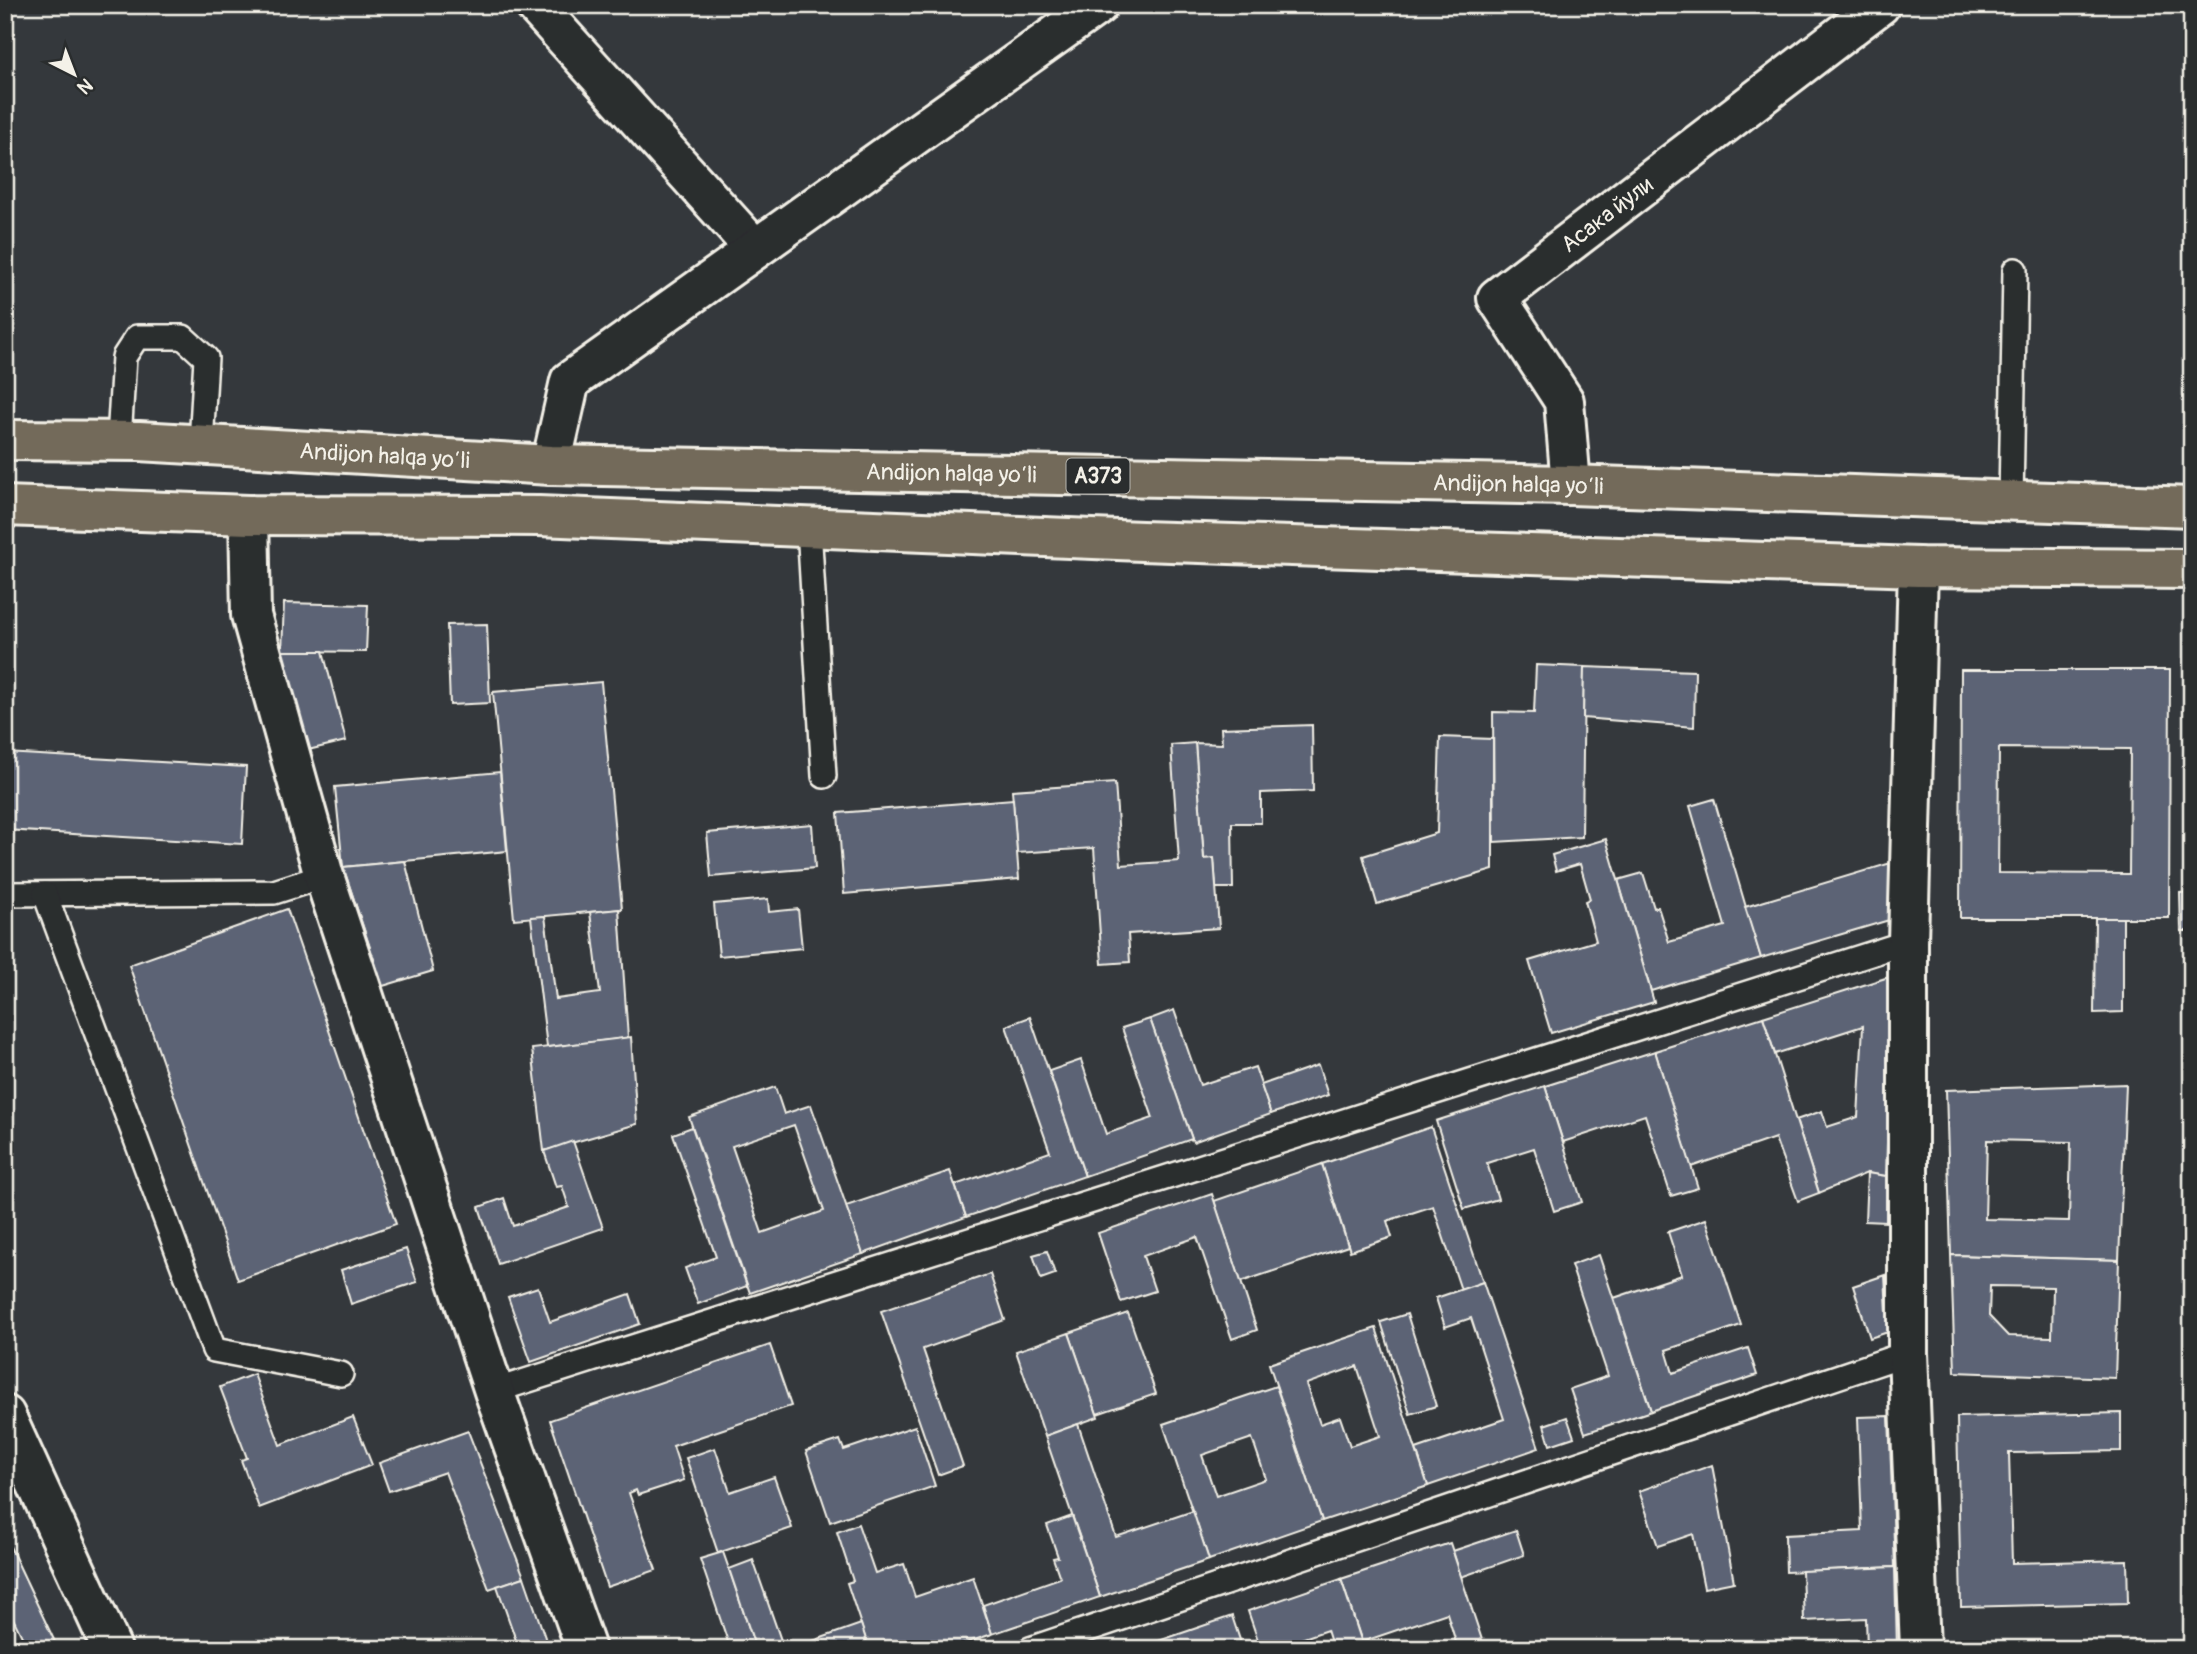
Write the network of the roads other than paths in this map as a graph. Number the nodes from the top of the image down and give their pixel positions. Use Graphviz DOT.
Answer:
graph roads {
  1 [pos="535,5"];
  2 [pos="1098,5"];
  3 [pos="1880,5"];
  4 [pos="755,249"];
  5 [pos="2015,270"];
  6 [pos="5,440"];
  7 [pos="119,440"];
  8 [pos="201,444"];
  9 [pos="551,464"];
  10 [pos="1571,485"];
  11 [pos="2011,501"];
  12 [pos="5,506"];
  13 [pos="2192,507"];
  14 [pos="249,515"];
  15 [pos="809,527"];
  16 [pos="1918,567"];
  17 [pos="2192,569"];
  18 [pos="824,776"];
  19 [pos="324,876"];
  20 [pos="5,894"];
  21 [pos="45,894"];
  22 [pos="1908,942"];
  23 [pos="1908,1353"];
  24 [pos="341,1374"];
  25 [pos="494,1391"];
  26 [pos="5,1415"];
  27 [pos="112,1649"];
  28 [pos="586,1649"];
  29 [pos="1030,1649"];
  30 [pos="1920,1649"];
  1 -- 4 [label="street"];
  2 -- 4 [label="street"];
  3 -- 10 [label="street, Асака йули"];
  4 -- 9 [label="street"];
  5 -- 11 [label="lane"];
  6 -- 7 [label="highway, Andijon halqa yo‘li / A373"];
  7 -- 8 [label="highway, Andijon halqa yo‘li / A373"];
  7 -- 8 [label="lane"];
  8 -- 9 [label="highway, Andijon halqa yo‘li / A373"];
  9 -- 10 [label="highway, Andijon halqa yo‘li / A373"];
  10 -- 11 [label="highway, Andijon halqa yo‘li / A373"];
  11 -- 13 [label="highway, Andijon halqa yo‘li / A373"];
  12 -- 14 [label="highway"];
  14 -- 15 [label="highway"];
  14 -- 19 [label="street"];
  15 -- 16 [label="highway"];
  15 -- 18 [label="lane"];
  16 -- 17 [label="highway"];
  16 -- 22 [label="street"];
  19 -- 21 [label="lane"];
  19 -- 25 [label="street"];
  20 -- 21 [label="lane"];
  21 -- 24 [label="lane"];
  22 -- 23 [label="street"];
  22 -- 25 [label="lane"];
  23 -- 29 [label="lane"];
  23 -- 30 [label="street"];
  25 -- 28 [label="street"];
  26 -- 27 [label="street"];
}
